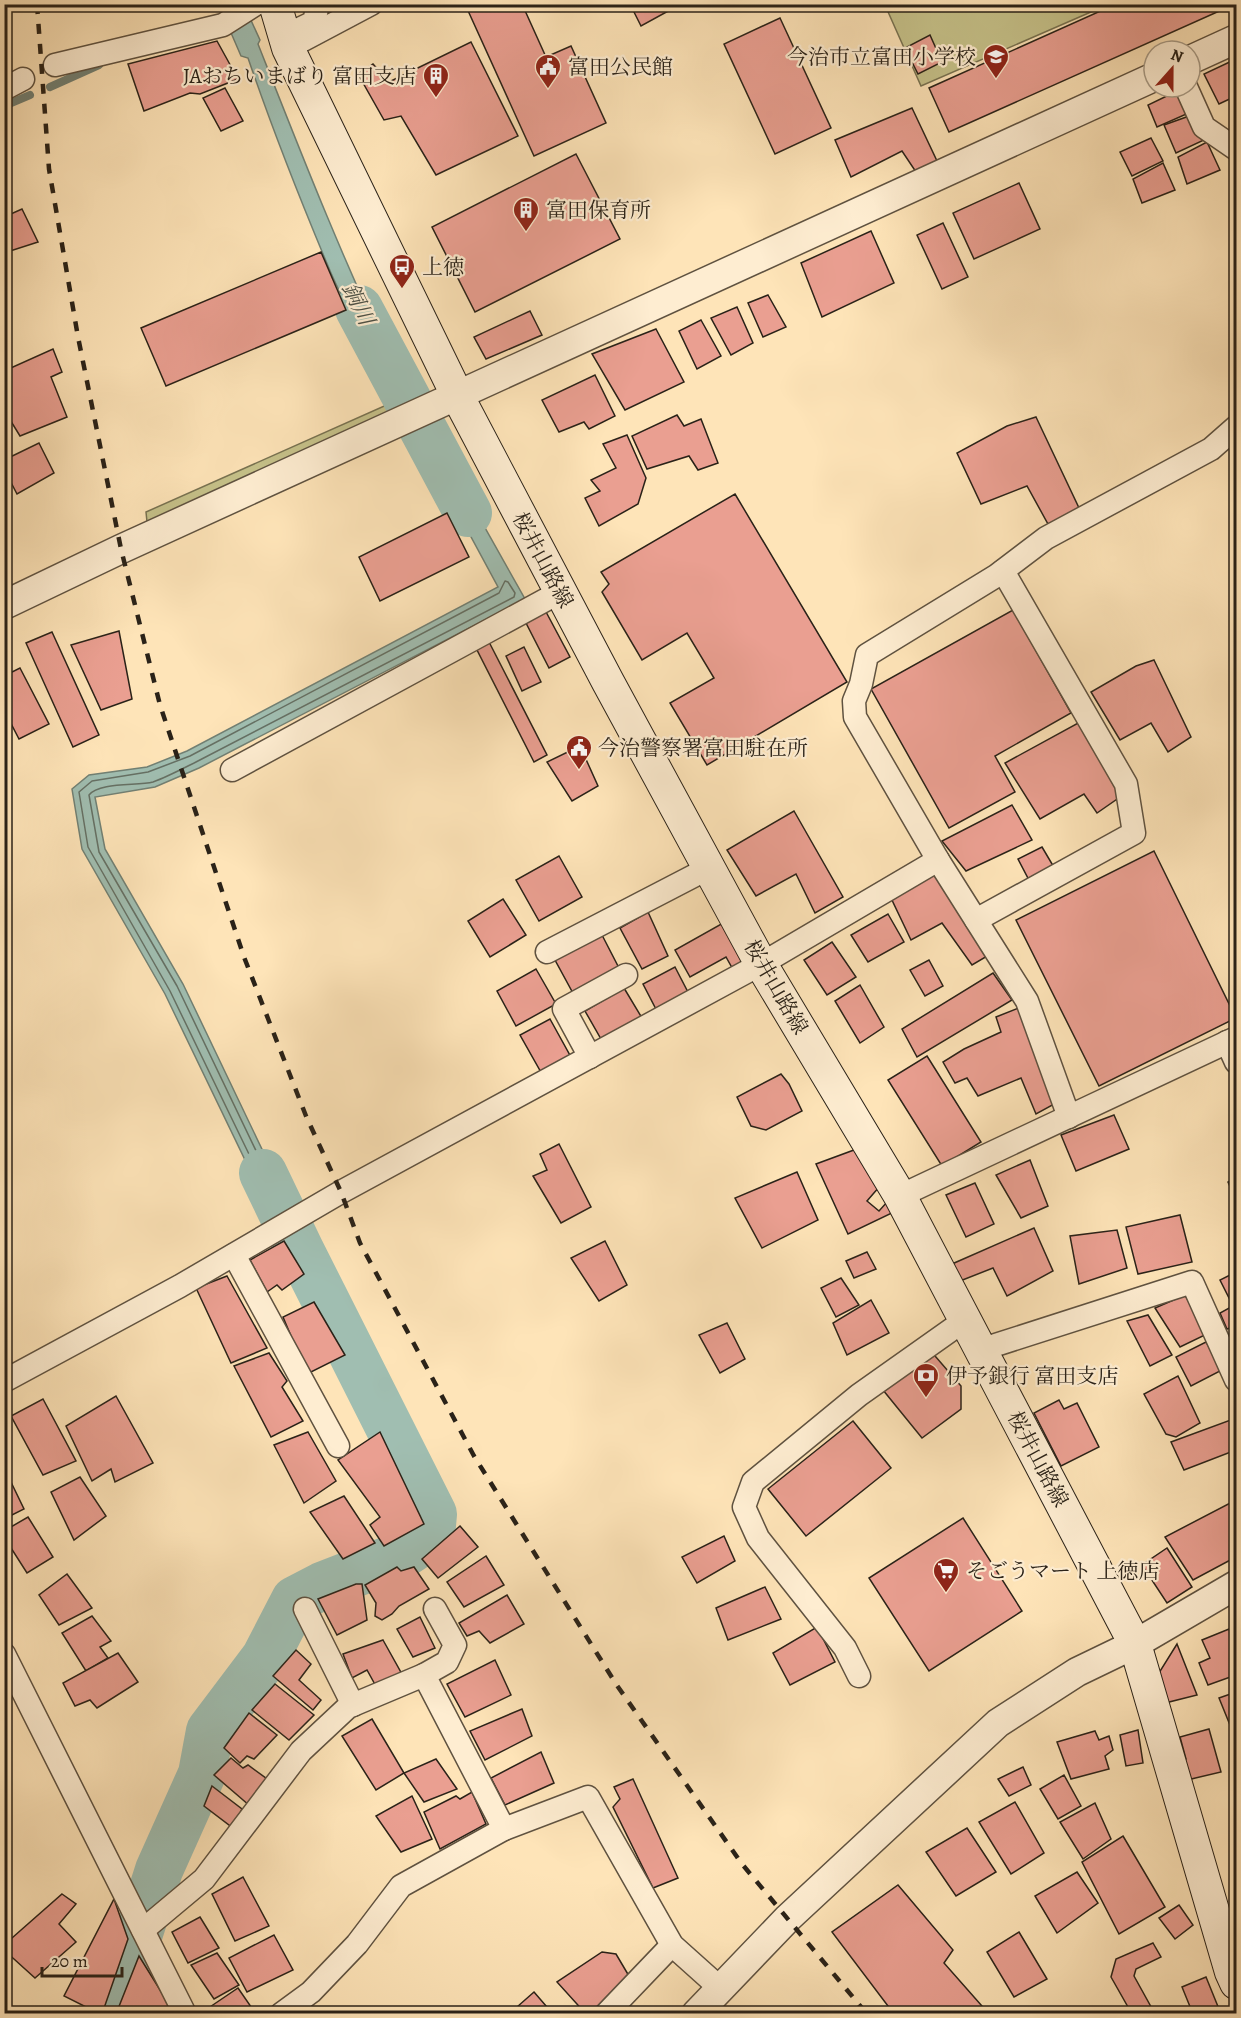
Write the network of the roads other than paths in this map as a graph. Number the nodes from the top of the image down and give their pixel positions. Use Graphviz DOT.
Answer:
graph roads {
  1 [pos="256,4"];
  2 [pos="276,4"];
  3 [pos="318,4"];
  4 [pos="370,4"];
  5 [pos="1236,39"];
  6 [pos="286,42"];
  7 [pos="1202,55"];
  8 [pos="55,65"];
  9 [pos="1142,82"];
  10 [pos="1191,99"];
  11 [pos="1236,149"];
  12 [pos="457,395"];
  13 [pos="1236,427"];
  14 [pos="1003,571"];
  15 [pos="560,592"];
  16 [pos="6,601"];
  17 [pos="232,770"];
  18 [pos="938,860"];
  19 [pos="709,868"];
  20 [pos="976,920"];
  21 [pos="547,952"];
  22 [pos="761,964"];
  23 [pos="626,975"];
  24 [pos="1233,1047"];
  25 [pos="590,1057"];
  26 [pos="1070,1117"];
  27 [pos="900,1196"];
  28 [pos="234,1255"];
  29 [pos="965,1320"];
  30 [pos="980,1350"];
  31 [pos="1236,1380"];
  32 [pos="4,1381"];
  33 [pos="338,1446"];
  34 [pos="1236,1586"];
  35 [pos="305,1609"];
  36 [pos="435,1609"];
  37 [pos="1135,1644"];
  38 [pos="4,1654"];
  39 [pos="424,1675"];
  40 [pos="860,1676"];
  41 [pos="353,1705"];
  42 [pos="504,1829"];
  43 [pos="143,1930"];
  44 [pos="672,1945"];
  45 [pos="1236,1983"];
  46 [pos="720,1988"];
  47 [pos="185,2013"];
  48 [pos="282,2013"];
  49 [pos="606,2013"];
  50 [pos="696,2013"];
  1 -- 8 [label="street"];
  2 -- 6 [label="main road, 桜井山路線"];
  3 -- 6 [label="street"];
  4 -- 6 [label="street"];
  5 -- 7 [label="street"];
  6 -- 12 [label="main road, 桜井山路線"];
  9 -- 12 [label="street"];
  10 -- 11 [label="street"];
  12 -- 15 [label="main road, 桜井山路線"];
  12 -- 16 [label="street"];
  13 -- 14 [label="street"];
  14 -- 18 [label="street"];
  14 -- 20 [label="street"];
  15 -- 17 [label="street"];
  15 -- 19 [label="main road, 桜井山路線"];
  18 -- 20 [label="street"];
  18 -- 22 [label="street"];
  19 -- 21 [label="street"];
  19 -- 22 [label="main road, 桜井山路線"];
  20 -- 26 [label="street"];
  22 -- 25 [label="street"];
  22 -- 27 [label="main road, 桜井山路線"];
  23 -- 25 [label="street"];
  24 -- 26 [label="street"];
  25 -- 28 [label="street"];
  26 -- 27 [label="street"];
  27 -- 29 [label="main road, 桜井山路線"];
  28 -- 32 [label="street"];
  28 -- 33 [label="street"];
  29 -- 30 [label="main road, 桜井山路線"];
  29 -- 40 [label="street"];
  30 -- 31 [label="street"];
  30 -- 37 [label="main road, 桜井山路線"];
  34 -- 37 [label="street"];
  35 -- 41 [label="street"];
  36 -- 39 [label="street"];
  37 -- 45 [label="main road, 桜井山路線"];
  37 -- 46 [label="street"];
  38 -- 43 [label="street"];
  39 -- 41 [label="street"];
  39 -- 42 [label="street"];
  41 -- 43 [label="street"];
  42 -- 44 [label="street"];
  42 -- 48 [label="street"];
  43 -- 47 [label="street"];
  44 -- 46 [label="street"];
  44 -- 49 [label="street"];
  46 -- 50 [label="street"];
}
